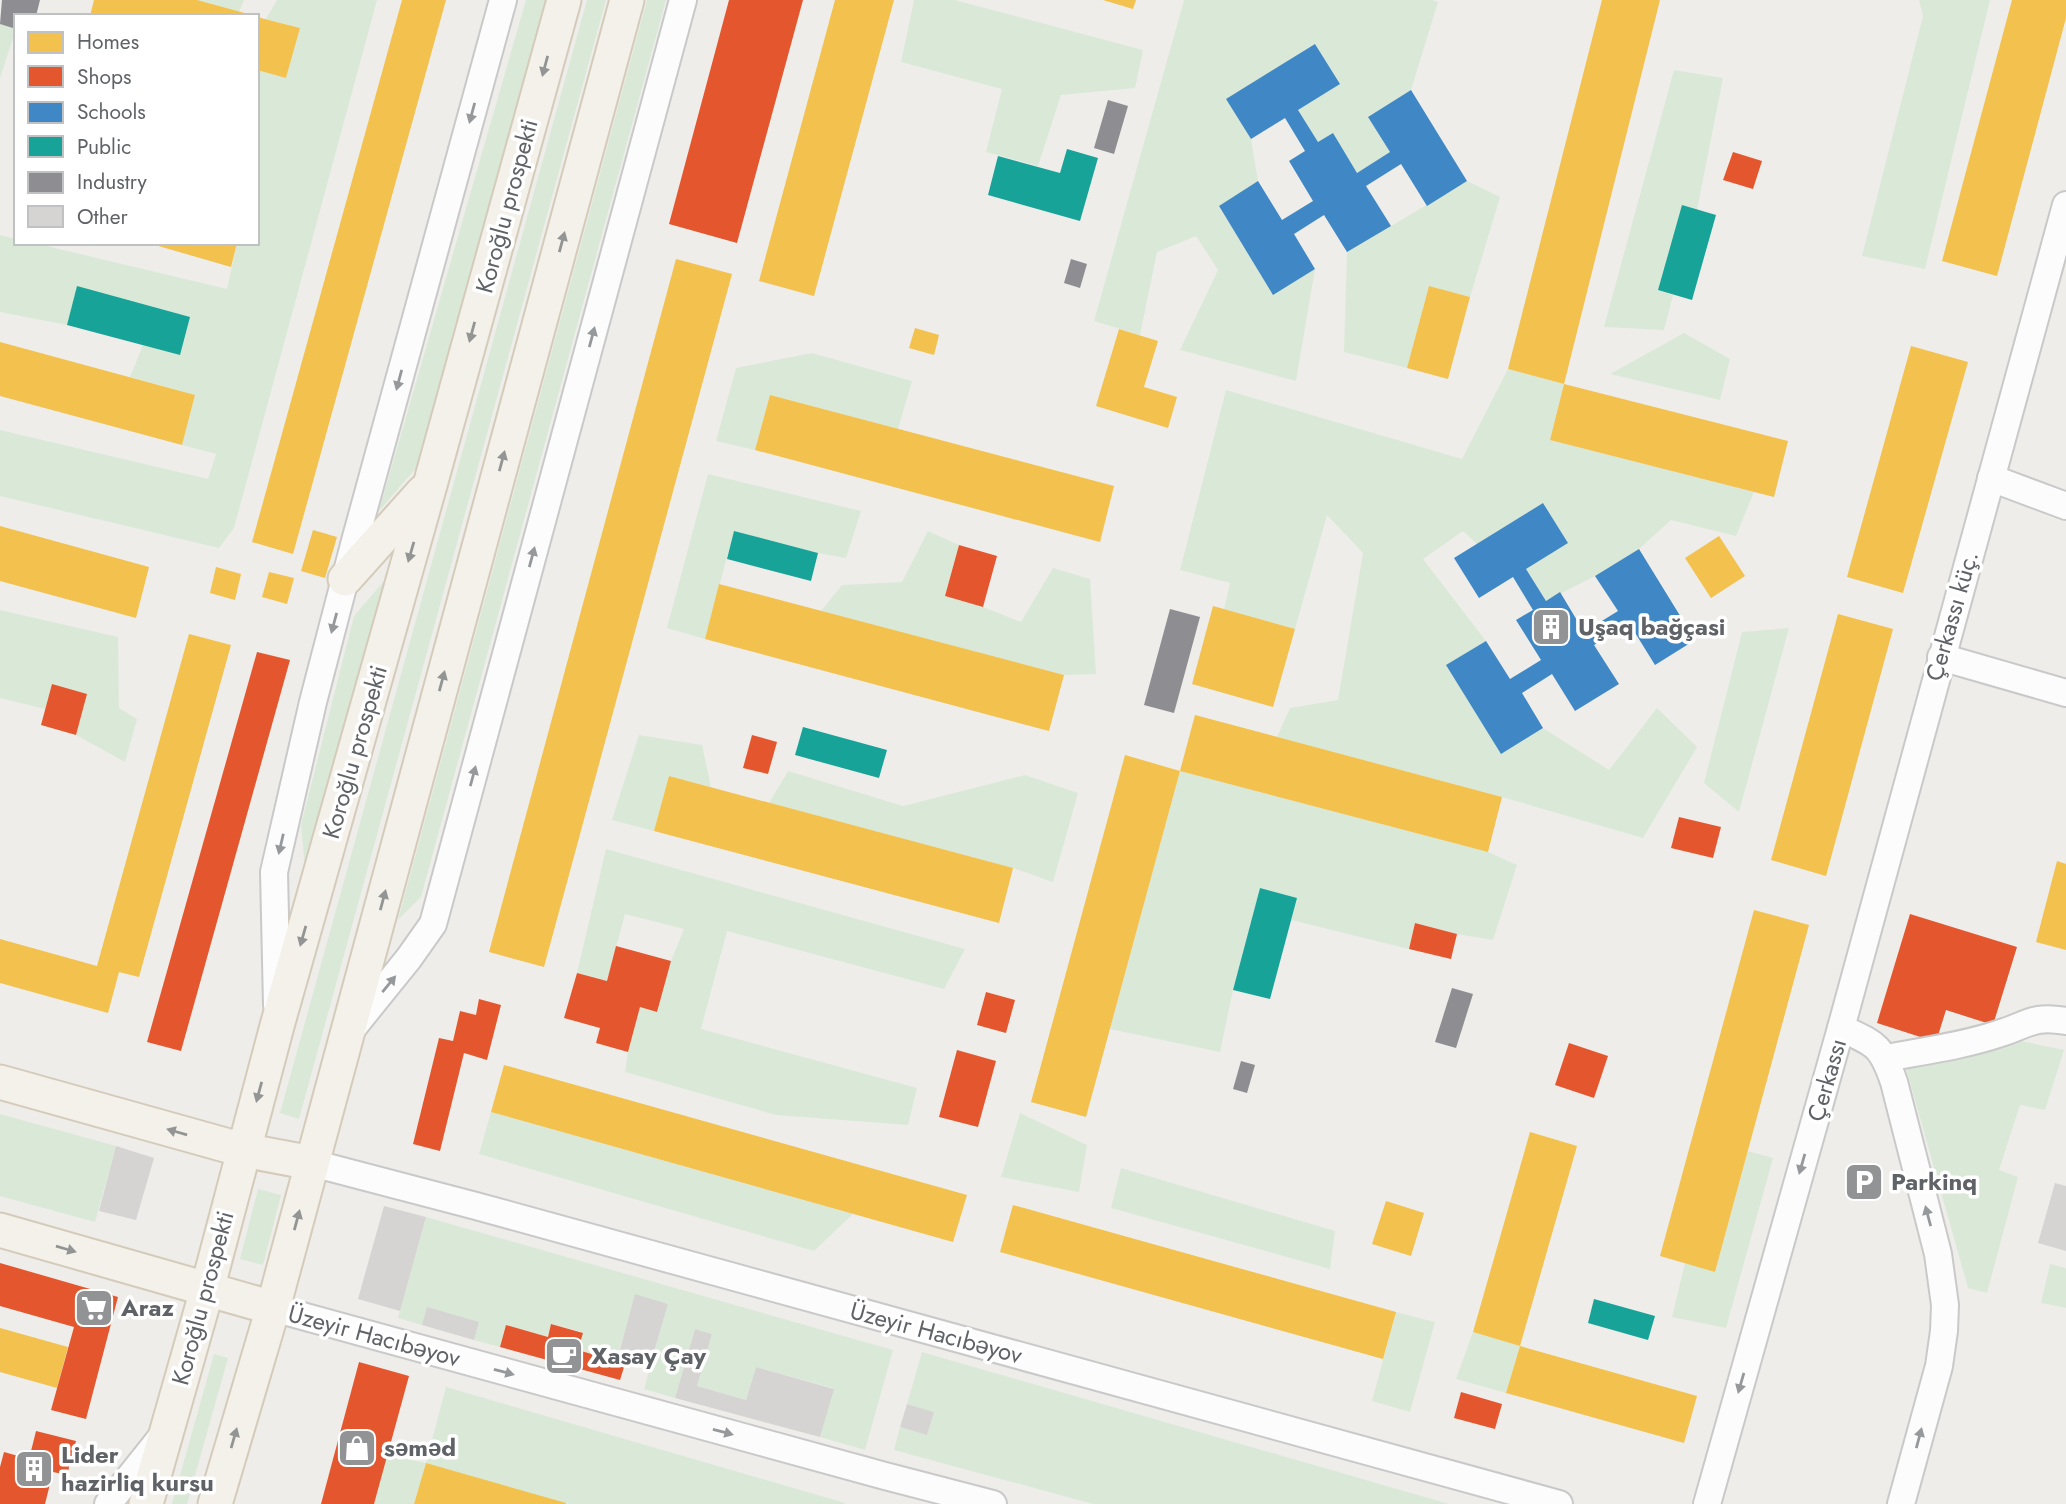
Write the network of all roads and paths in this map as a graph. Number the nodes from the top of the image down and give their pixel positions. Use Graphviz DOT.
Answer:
graph roads {
  1 [pos="503,0"];
  2 [pos="564,0"];
  3 [pos="627,0"];
  4 [pos="683,0"];
  5 [pos="2066,205"];
  6 [pos="1991,478"];
  7 [pos="430,485"];
  8 [pos="2066,506"];
  9 [pos="345,579"];
  10 [pos="1941,657"];
  11 [pos="2066,693"];
  12 [pos="2066,1021"];
  13 [pos="277,1026"];
  14 [pos="1840,1028"];
  15 [pos="346,1037"];
  16 [pos="1886,1058"];
  17 [pos="0,1082"];
  18 [pos="243,1150"];
  19 [pos="312,1163"];
  20 [pos="0,1230"];
  21 [pos="207,1290"];
  22 [pos="273,1308"];
  23 [pos="166,1430"];
  24 [pos="108,1504"];
  25 [pos="146,1504"];
  26 [pos="215,1504"];
  27 [pos="993,1504"];
  28 [pos="1559,1504"];
  29 [pos="1707,1504"];
  30 [pos="1900,1504"];
  1 -- 9 [label="street, one-way"];
  2 -- 7 [label="main road, Koroğlu prospekti, one-way"];
  15 -- 3 [label="main road, one-way"];
  15 -- 4 [label="street, one-way"];
  5 -- 6 [label="street, Çerkassı küç."];
  6 -- 8 [label="street"];
  6 -- 10 [label="street, Çerkassı küç."];
  7 -- 9 [label="main road"];
  7 -- 13 [label="main road, Koroğlu prospekti, one-way"];
  9 -- 13 [label="street, one-way"];
  10 -- 11 [label="street"];
  10 -- 14 [label="street, Çerkassı küç."];
  12 -- 16 [label="street"];
  13 -- 18 [label="main road, Koroğlu prospekti, one-way"];
  14 -- 16 [label="street, Çerkassı"];
  14 -- 29 [label="street, Çerkassı, one-way"];
  15 -- 19 [label="main road"];
  30 -- 16 [label="street, Çerkassı, one-way"];
  18 -- 17 [label="main road, one-way"];
  18 -- 19 [label="main road"];
  18 -- 21 [label="main road, Koroğlu prospekti"];
  22 -- 19 [label="main road, one-way"];
  19 -- 28 [label="street, Üzeyir Hacıbəyov"];
  20 -- 21 [label="main road, Üzeyir Hacıbəyov, one-way"];
  21 -- 22 [label="main road, Üzeyir Hacıbəyov"];
  21 -- 23 [label="main road, Koroğlu prospekti"];
  26 -- 22 [label="main road, one-way"];
  22 -- 27 [label="street, Üzeyir Hacıbəyov, one-way"];
  23 -- 24 [label="street"];
  23 -- 25 [label="main road, Koroğlu prospekti"];
}
